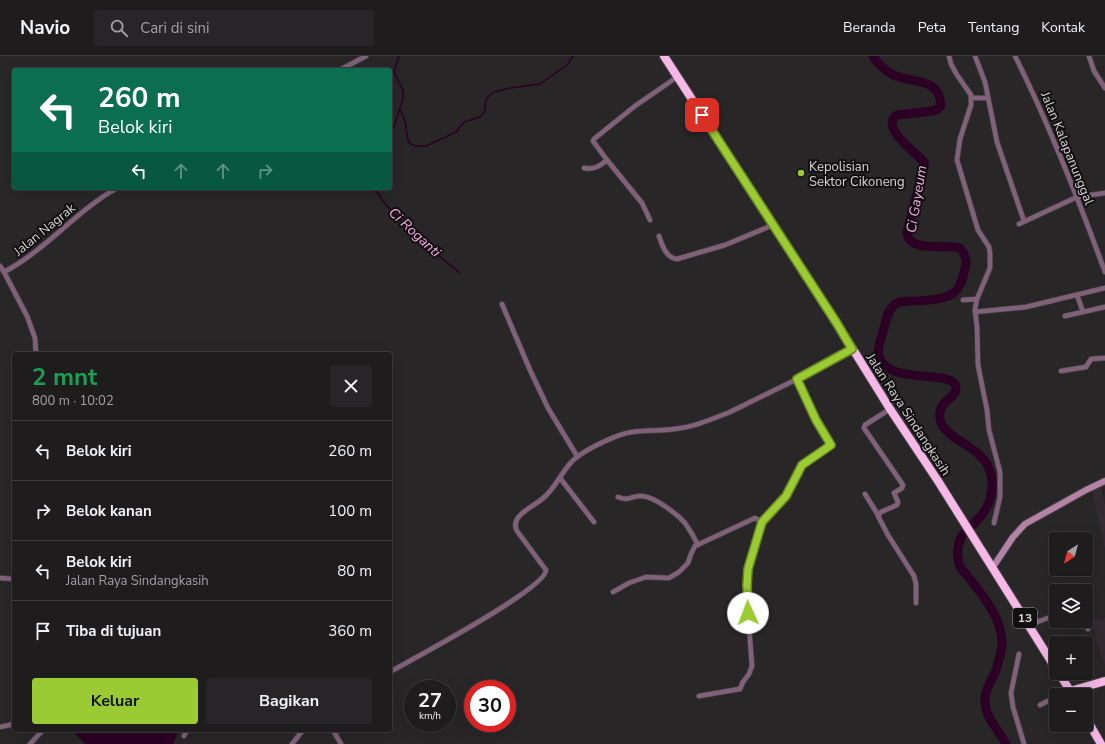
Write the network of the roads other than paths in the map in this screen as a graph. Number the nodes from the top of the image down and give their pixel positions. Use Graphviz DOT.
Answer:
graph roads {
  1 [pos="366,56"];
  2 [pos="664,56"];
  3 [pos="949,56"];
  4 [pos="976,56"];
  5 [pos="1015,56"];
  6 [pos="1089,56"];
  7 [pos="344,68"];
  8 [pos="677,77"];
  9 [pos="1105,88"];
  10 [pos="973,98"];
  11 [pos="988,98"];
  12 [pos="607,160"];
  13 [pos="584,168"];
  14 [pos="114,190"];
  15 [pos="1105,193"];
  16 [pos="1077,198"];
  17 [pos="650,220"];
  18 [pos="1024,221"];
  19 [pos="773,224"];
  20 [pos="1019,224"];
  21 [pos="660,236"];
  22 [pos="0,266"];
  23 [pos="4,272"];
  24 [pos="1105,272"];
  25 [pos="1105,288"];
  26 [pos="1077,295"];
  27 [pos="977,299"];
  28 [pos="964,300"];
  29 [pos="502,304"];
  30 [pos="1105,307"];
  31 [pos="975,312"];
  32 [pos="1083,312"];
  33 [pos="1066,316"];
  34 [pos="852,349"];
  35 [pos="36,352"];
  36 [pos="1105,358"];
  37 [pos="1061,371"];
  38 [pos="797,379"];
  39 [pos="890,409"];
  40 [pos="577,456"];
  41 [pos="560,478"];
  42 [pos="1105,481"];
  43 [pos="865,494"];
  44 [pos="618,496"];
  45 [pos="878,515"];
  46 [pos="594,522"];
  47 [pos="762,522"];
  48 [pos="994,523"];
  49 [pos="698,545"];
  50 [pos="993,567"];
  51 [pos="0,578"];
  52 [pos="12,579"];
  53 [pos="613,592"];
  54 [pos="916,603"];
  55 [pos="1049,618"];
  56 [pos="1029,625"];
  57 [pos="1019,654"];
  58 [pos="1049,657"];
  59 [pos="392,669"];
  60 [pos="1105,681"];
  61 [pos="1085,688"];
  62 [pos="699,696"];
  63 [pos="1049,700"];
  64 [pos="1040,705"];
  65 [pos="12,724"];
  66 [pos="0,727"];
  67 [pos="1093,730"];
  68 [pos="41,732"];
  69 [pos="186,732"];
  70 [pos="301,732"];
  71 [pos="334,732"];
  72 [pos="184,736"];
  73 [pos="30,744"];
  74 [pos="292,744"];
  75 [pos="340,744"];
  76 [pos="1024,744"];
  77 [pos="1101,744"];
  1 -- 7 [label="street"];
  2 -- 8 [label="highway, Jalan Raya Sindangkasih / 13"];
  3 -- 10 [label="street"];
  4 -- 11 [label="street"];
  5 -- 16 [label="street, Jalan Kalapanunggal"];
  6 -- 9 [label="street"];
  8 -- 12 [label="street"];
  8 -- 19 [label="highway, Jalan Raya Sindangkasih / 13"];
  10 -- 11 [label="street"];
  10 -- 27 [label="street"];
  11 -- 18 [label="street"];
  12 -- 13 [label="street"];
  12 -- 17 [label="street"];
  14 -- 23 [label="street, Jalan Nagrak"];
  15 -- 16 [label="street"];
  16 -- 18 [label="street"];
  16 -- 24 [label="street, Jalan Kalapanunggal"];
  18 -- 20 [label="street"];
  19 -- 21 [label="street"];
  19 -- 34 [label="highway, Jalan Raya Sindangkasih / 13"];
  22 -- 23 [label="street"];
  23 -- 35 [label="street"];
  25 -- 26 [label="street"];
  26 -- 31 [label="street"];
  26 -- 32 [label="street"];
  27 -- 28 [label="street"];
  27 -- 31 [label="street"];
  29 -- 40 [label="street"];
  30 -- 32 [label="street"];
  31 -- 48 [label="street"];
  32 -- 33 [label="street"];
  34 -- 38 [label="street"];
  34 -- 39 [label="highway, Jalan Raya Sindangkasih / 13"];
  36 -- 37 [label="street"];
  38 -- 40 [label="street"];
  38 -- 47 [label="street"];
  39 -- 45 [label="street"];
  39 -- 50 [label="highway, Jalan Raya Sindangkasih / 13"];
  40 -- 41 [label="street"];
  41 -- 46 [label="street"];
  41 -- 59 [label="street"];
  42 -- 50 [label="main road"];
  43 -- 45 [label="street"];
  44 -- 49 [label="street"];
  45 -- 54 [label="street"];
  47 -- 49 [label="street"];
  47 -- 62 [label="street"];
  49 -- 53 [label="street"];
  50 -- 56 [label="highway, 13"];
  51 -- 52 [label="street"];
  55 -- 56 [label="street"];
  56 -- 58 [label="highway, 13"];
  57 -- 76 [label="street"];
  60 -- 61 [label="highway"];
  63 -- 64 [label="street"];
  65 -- 66 [label="street"];
  67 -- 77 [label="highway"];
  68 -- 73 [label="street"];
  69 -- 72 [label="street"];
  70 -- 74 [label="street"];
  71 -- 75 [label="street"];
}
